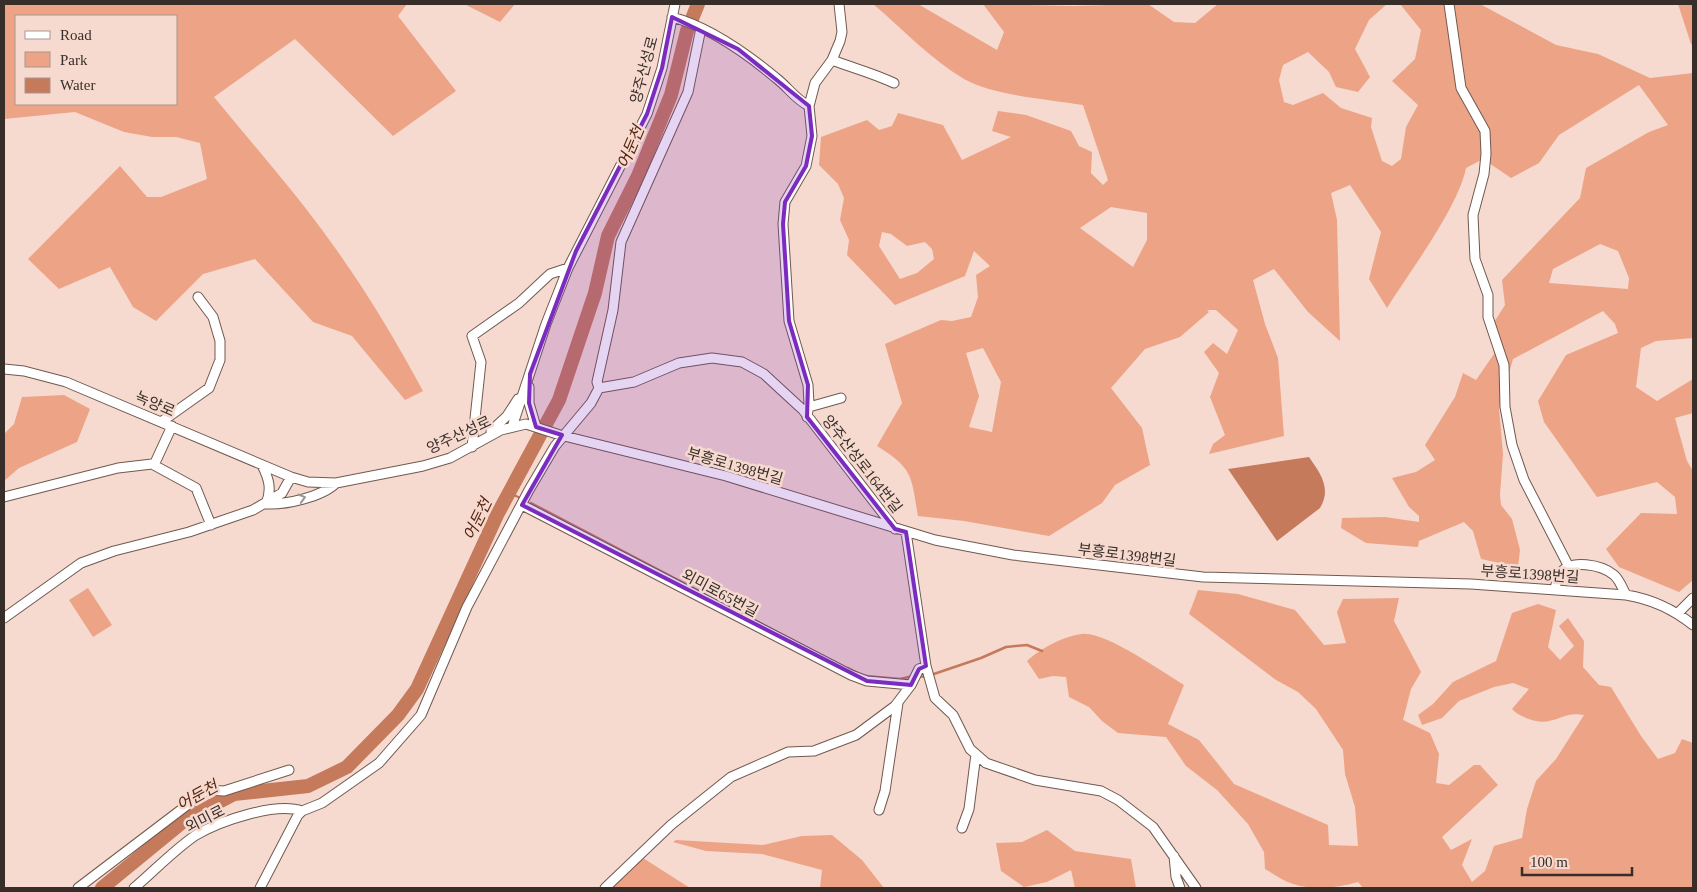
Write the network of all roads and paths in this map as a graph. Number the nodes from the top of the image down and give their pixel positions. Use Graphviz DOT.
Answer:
graph roads {
  1 [pos="675,4"];
  2 [pos="839,4"];
  3 [pos="1449,4"];
  4 [pos="676,18"];
  5 [pos="701,28"];
  6 [pos="832,60"];
  7 [pos="894,83"];
  8 [pos="809,106"];
  9 [pos="568,268"];
  10 [pos="198,296"];
  11 [pos="4,369"];
  12 [pos="530,374"];
  13 [pos="599,388"];
  14 [pos="840,398"];
  15 [pos="806,411"];
  16 [pos="161,422"];
  17 [pos="172,426"];
  18 [pos="512,427"];
  19 [pos="536,427"];
  20 [pos="562,436"];
  21 [pos="475,445"];
  22 [pos="262,464"];
  23 [pos="154,465"];
  24 [pos="291,477"];
  25 [pos="336,483"];
  26 [pos="4,497"];
  27 [pos="266,504"];
  28 [pos="522,505"];
  29 [pos="211,524"];
  30 [pos="895,529"];
  31 [pos="906,532"];
  32 [pos="1569,567"];
  33 [pos="1554,589"];
  34 [pos="1626,595"];
  35 [pos="1693,598"];
  36 [pos="4,604"];
  37 [pos="1678,613"];
  38 [pos="7,615"];
  39 [pos="1693,624"];
  40 [pos="927,672"];
  41 [pos="914,679"];
  42 [pos="898,703"];
  43 [pos="976,754"];
  44 [pos="289,770"];
  45 [pos="878,810"];
  46 [pos="302,811"];
  47 [pos="962,828"];
  48 [pos="1174,856"];
  49 [pos="78,888"];
  50 [pos="134,888"];
  51 [pos="260,888"];
  52 [pos="605,888"];
  53 [pos="1180,888"];
  54 [pos="1196,888"];
  1 -- 4 [label="street, 양주산성로"];
  2 -- 6 [label="street, 양주산성로164번길"];
  3 -- 32 [label="street, 부흥로1398번길"];
  4 -- 5 [label="street"];
  4 -- 9 [label="street, 양주산성로"];
  5 -- 8 [label="street"];
  5 -- 13 [label="street"];
  6 -- 7 [label="street"];
  6 -- 8 [label="street, 양주산성로164번길"];
  8 -- 15 [label="street, 양주산성로164번길"];
  9 -- 12 [label="street, 양주산성로"];
  9 -- 21 [label="street"];
  10 -- 16 [label="street"];
  11 -- 16 [label="street, 녹양로"];
  12 -- 18 [label="street, 양주산성로"];
  12 -- 19 [label="street"];
  12 -- 21 [label="street"];
  13 -- 15 [label="street"];
  13 -- 20 [label="street"];
  14 -- 15 [label="street"];
  15 -- 30 [label="street, 양주산성로164번길"];
  16 -- 17 [label="street, 녹양로"];
  17 -- 22 [label="street, 녹양로"];
  17 -- 23 [label="street"];
  18 -- 19 [label="street, 부흥로1398번길"];
  18 -- 21 [label="street, 양주산성로"];
  19 -- 20 [label="street, 부흥로1398번길"];
  20 -- 28 [label="street"];
  20 -- 30 [label="street, 부흥로1398번길"];
  21 -- 25 [label="street, 양주산성로"];
  22 -- 24 [label="street, 녹양로"];
  22 -- 27 [label="street"];
  23 -- 26 [label="street"];
  23 -- 29 [label="street"];
  24 -- 25 [label="street, 양주산성로"];
  24 -- 27 [label="street"];
  27 -- 25 [label="street, one-way"];
  27 -- 29 [label="street"];
  28 -- 41 [label="street, 외미로65번길"];
  28 -- 46 [label="street"];
  29 -- 38 [label="street"];
  30 -- 31 [label="street, 부흥로1398번길"];
  31 -- 33 [label="street, 부흥로1398번길"];
  31 -- 40 [label="street"];
  32 -- 33 [label="street"];
  32 -- 34 [label="street"];
  33 -- 34 [label="street, 부흥로1398번길"];
  34 -- 37 [label="street, 부흥로1398번길"];
  35 -- 37 [label="street"];
  36 -- 38 [label="street"];
  37 -- 39 [label="street, 부흥로1398번길"];
  40 -- 41 [label="street"];
  40 -- 43 [label="street"];
  41 -- 42 [label="street"];
  42 -- 45 [label="street"];
  42 -- 52 [label="street"];
  43 -- 47 [label="street"];
  43 -- 48 [label="street"];
  44 -- 49 [label="street"];
  46 -- 50 [label="street, 외미로"];
  46 -- 51 [label="street"];
  48 -- 53 [label="street"];
  48 -- 54 [label="street"];
}
